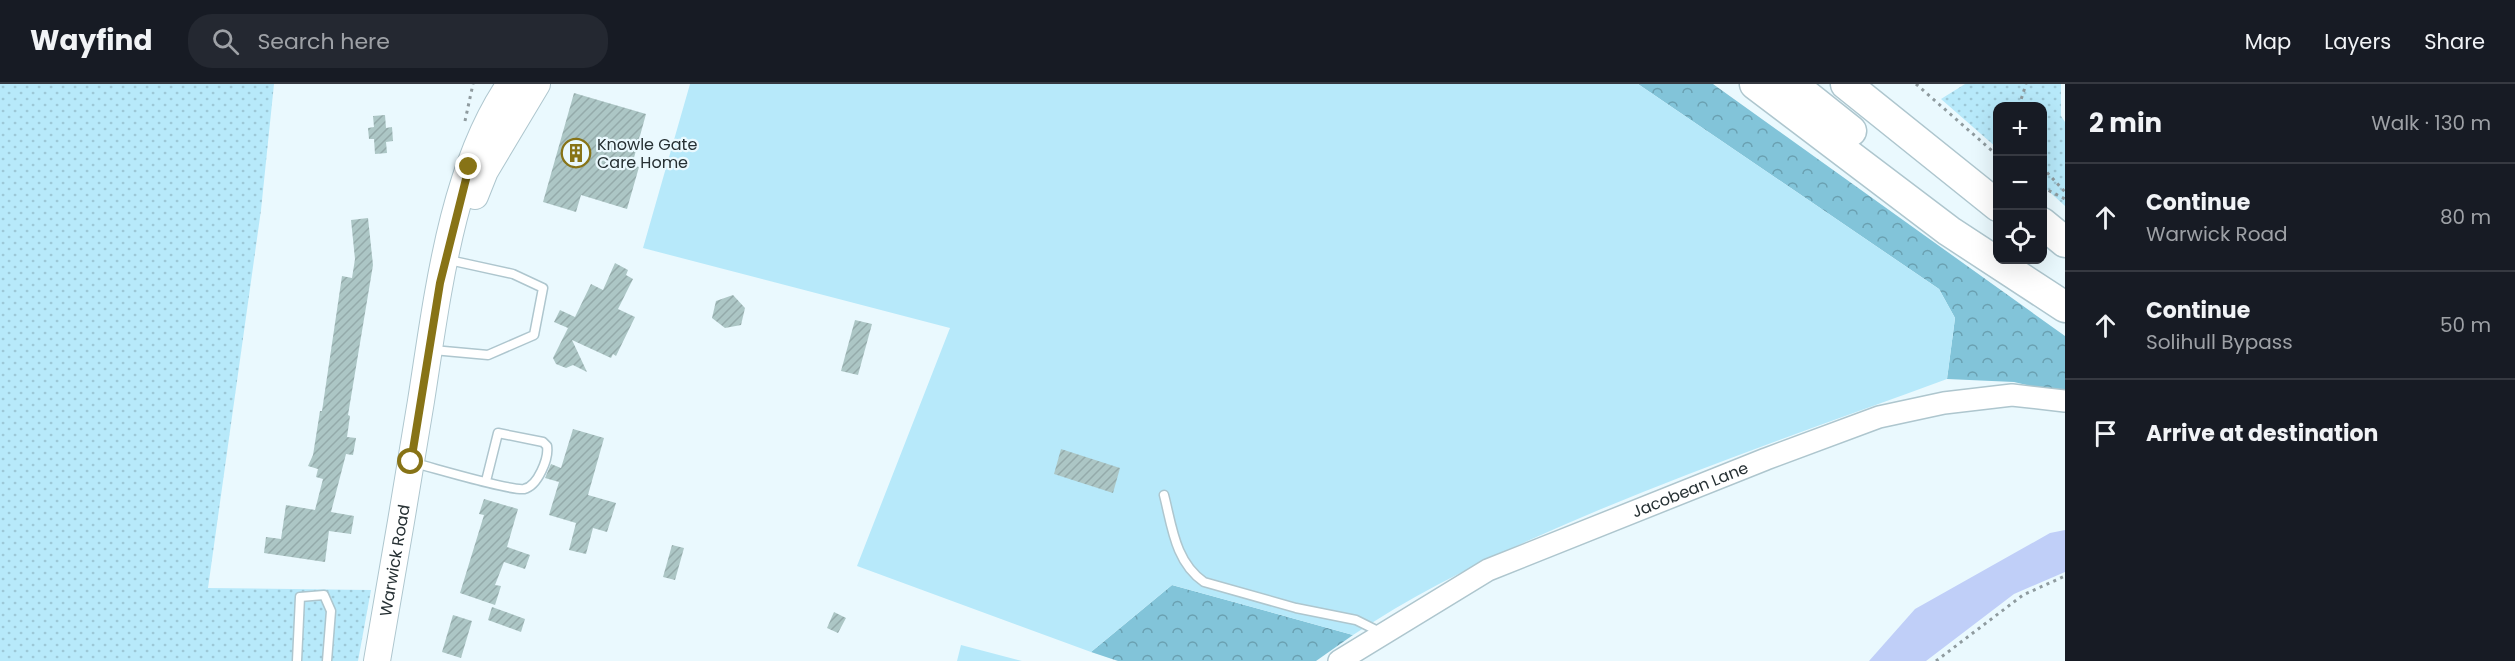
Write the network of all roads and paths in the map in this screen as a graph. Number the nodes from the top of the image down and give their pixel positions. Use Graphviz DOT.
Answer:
graph roads {
  1 [pos="537,84"];
  2 [pos="1755,84"];
  3 [pos="1792,84"];
  4 [pos="1846,84"];
  5 [pos="1873,84"];
  6 [pos="1916,84"];
  7 [pos="2026,84"];
  8 [pos="509,87"];
  9 [pos="2020,102"];
  10 [pos="1993,152"];
  11 [pos="2047,172"];
  12 [pos="1993,181"];
  13 [pos="2047,189"];
  14 [pos="2065,192"];
  15 [pos="2065,199"];
  16 [pos="1993,202"];
  17 [pos="2047,226"];
  18 [pos="1993,242"];
  19 [pos="2065,242"];
  20 [pos="2047,245"];
  21 [pos="2065,260"];
  22 [pos="2019,264"];
  23 [pos="445,272"];
  24 [pos="2065,299"];
  25 [pos="2065,307"];
  26 [pos="429,350"];
  27 [pos="2065,400"];
  28 [pos="411,462"];
  29 [pos="486,481"];
  30 [pos="1164,495"];
  31 [pos="2065,576"];
  32 [pos="1382,633"];
  33 [pos="297,661"];
  34 [pos="327,661"];
  35 [pos="377,661"];
  36 [pos="1340,661"];
  37 [pos="1936,661"];
  1 -- 23 [label="main road"];
  2 -- 25 [label="highway"];
  3 -- 18 [label="highway"];
  4 -- 16 [label="highway"];
  5 -- 12 [label="highway"];
  6 -- 10 [label="path"];
  7 -- 9 [label="path"];
  8 -- 23 [label="main road"];
  11 -- 14 [label="path"];
  13 -- 15 [label="path"];
  17 -- 19 [label="highway"];
  20 -- 21 [label="highway"];
  22 -- 24 [label="highway"];
  23 -- 26 [label="main road, Warwick Road"];
  23 -- 26 [label="lane"];
  26 -- 28 [label="main road, Warwick Road"];
  27 -- 32 [label="street, Jacobean Lane"];
  28 -- 29 [label="lane"];
  28 -- 35 [label="main road, Warwick Road"];
  29 -- 29 [label="lane"];
  30 -- 32 [label="lane"];
  31 -- 37 [label="path"];
  32 -- 36 [label="street, Jacobean Lane"];
  33 -- 34 [label="lane"];
}
